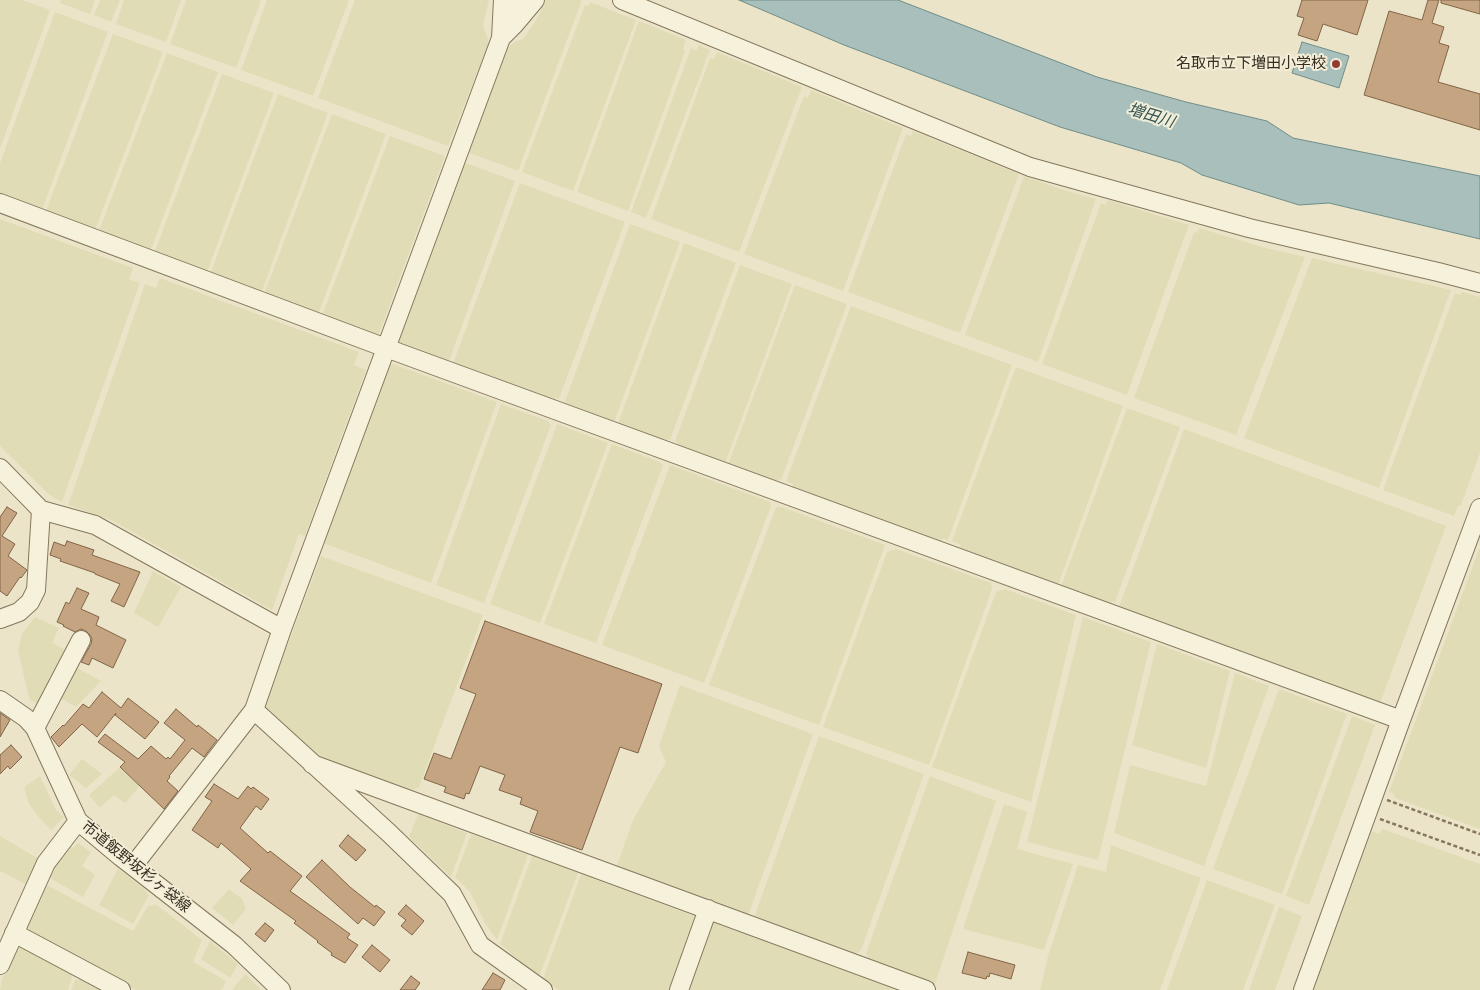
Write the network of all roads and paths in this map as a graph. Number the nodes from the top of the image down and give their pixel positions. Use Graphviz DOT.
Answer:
graph roads {
  1 [pos="503,0"];
  2 [pos="517,0"];
  3 [pos="535,0"];
  4 [pos="622,0"];
  5 [pos="501,38"];
  6 [pos="0,203"];
  7 [pos="1480,283"];
  8 [pos="386,348"];
  9 [pos="0,468"];
  10 [pos="1480,508"];
  11 [pos="41,510"];
  12 [pos="0,619"];
  13 [pos="282,628"];
  14 [pos="81,640"];
  15 [pos="0,700"];
  16 [pos="254,710"];
  17 [pos="1401,720"];
  18 [pos="35,728"];
  19 [pos="312,764"];
  20 [pos="1374,795"];
  21 [pos="1367,814"];
  22 [pos="78,821"];
  23 [pos="1480,834"];
  24 [pos="1480,855"];
  25 [pos="133,866"];
  26 [pos="708,909"];
  27 [pos="14,933"];
  28 [pos="0,965"];
  29 [pos="121,990"];
  30 [pos="281,990"];
  31 [pos="543,990"];
  32 [pos="679,990"];
  33 [pos="926,990"];
  34 [pos="1303,990"];
  1 -- 5 [label="street"];
  2 -- 5 [label="street"];
  3 -- 5 [label="street"];
  4 -- 7 [label="street"];
  5 -- 8 [label="street"];
  6 -- 8 [label="street"];
  8 -- 13 [label="street"];
  8 -- 17 [label="street"];
  9 -- 11 [label="street"];
  10 -- 17 [label="street"];
  11 -- 12 [label="street"];
  11 -- 13 [label="street"];
  13 -- 16 [label="street"];
  14 -- 18 [label="street"];
  15 -- 18 [label="street, 市道飯野坂杉ヶ袋線"];
  16 -- 19 [label="street"];
  16 -- 25 [label="street"];
  17 -- 20 [label="street"];
  18 -- 22 [label="street, 市道飯野坂杉ヶ袋線"];
  19 -- 26 [label="street"];
  19 -- 31 [label="street"];
  20 -- 21 [label="street"];
  20 -- 23 [label="path"];
  21 -- 24 [label="path"];
  21 -- 34 [label="street"];
  22 -- 25 [label="street, 市道飯野坂杉ヶ袋線"];
  22 -- 27 [label="street"];
  25 -- 30 [label="street, 市道飯野坂杉ヶ袋線"];
  26 -- 32 [label="street"];
  26 -- 33 [label="street"];
  27 -- 28 [label="street"];
  27 -- 29 [label="street"];
}
